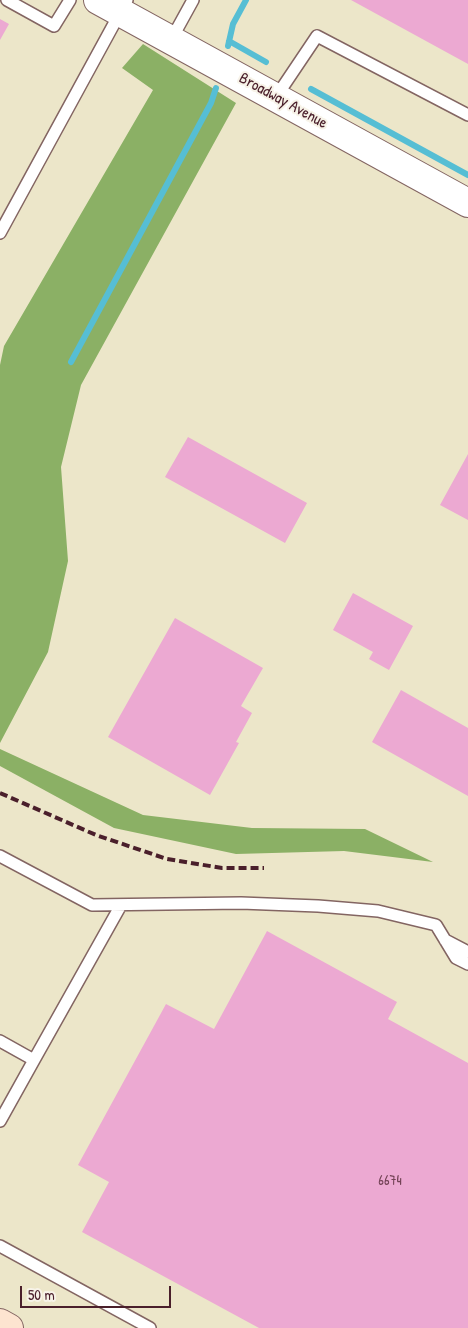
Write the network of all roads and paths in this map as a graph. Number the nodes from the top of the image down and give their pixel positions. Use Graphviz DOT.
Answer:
graph roads {
  1 [pos="7,0"];
  2 [pos="70,0"];
  3 [pos="193,0"];
  4 [pos="115,4"];
  5 [pos="172,40"];
  6 [pos="276,97"];
  7 [pos="468,115"];
  8 [pos="468,203"];
  9 [pos="0,233"];
  10 [pos="0,856"];
  11 [pos="122,905"];
  12 [pos="444,939"];
  13 [pos="468,952"];
  14 [pos="468,964"];
  15 [pos="0,1041"];
  16 [pos="34,1060"];
  17 [pos="0,1120"];
  18 [pos="0,1246"];
  19 [pos="0,1323"];
  20 [pos="9,1328"];
  21 [pos="150,1328"];
  1 -- 2 [label="lane"];
  3 -- 5 [label="lane"];
  4 -- 5 [label="street, Broadway Avenue"];
  4 -- 9 [label="lane"];
  5 -- 6 [label="street, Broadway Avenue"];
  6 -- 7 [label="lane"];
  6 -- 8 [label="street, Broadway Avenue"];
  10 -- 11 [label="lane"];
  11 -- 12 [label="lane"];
  11 -- 16 [label="lane"];
  12 -- 13 [label="lane"];
  12 -- 14 [label="lane"];
  15 -- 16 [label="lane"];
  16 -- 17 [label="lane"];
  18 -- 21 [label="lane"];
  19 -- 20 [label="main road"];
}
